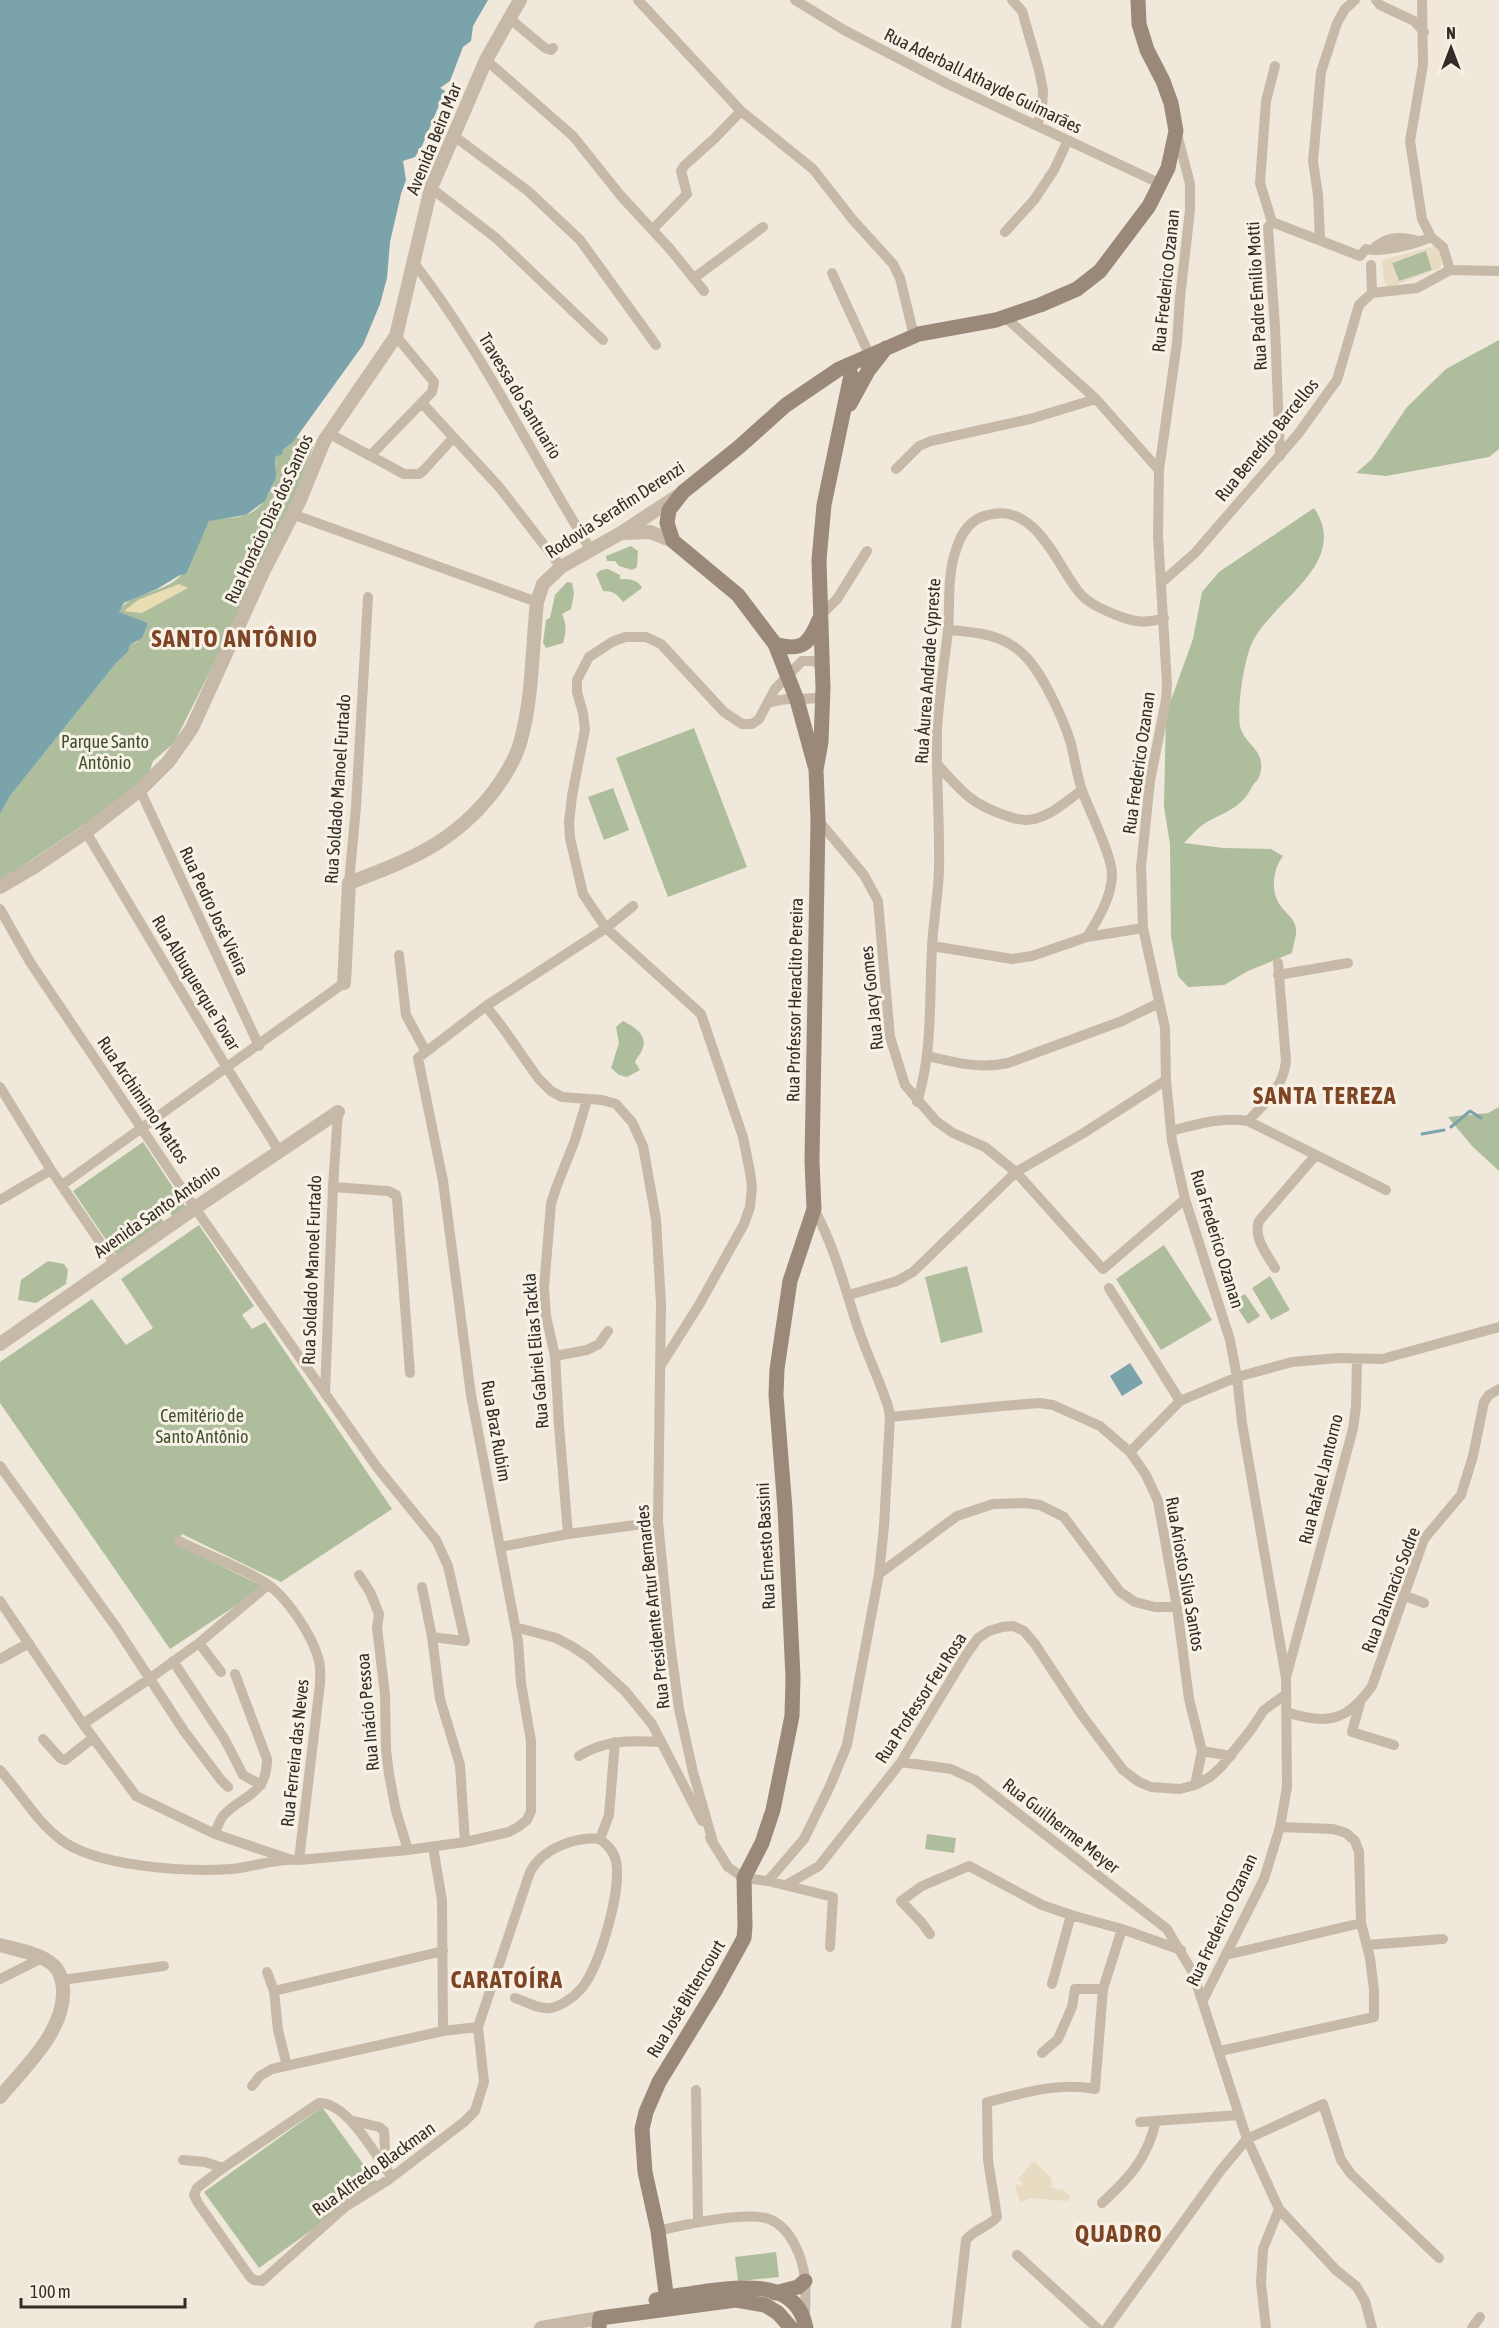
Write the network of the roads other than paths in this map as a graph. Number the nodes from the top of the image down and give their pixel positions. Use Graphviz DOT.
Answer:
graph roads {
  1 [pos="520,0"];
  2 [pos="638,0"];
  3 [pos="795,0"];
  4 [pos="1012,0"];
  5 [pos="1138,0"];
  6 [pos="1355,0"];
  7 [pos="1376,0"];
  8 [pos="1422,0"];
  9 [pos="508,18"];
  10 [pos="1424,32"];
  11 [pos="553,48"];
  12 [pos="486,60"];
  13 [pos="1275,66"];
  14 [pos="741,111"];
  15 [pos="1037,126"];
  16 [pos="1176,131"];
  17 [pos="454,136"];
  18 [pos="1067,142"];
  19 [pos="1161,184"];
  20 [pos="431,188"];
  21 [pos="1272,222"];
  22 [pos="763,227"];
  23 [pos="653,229"];
  24 [pos="1005,232"];
  25 [pos="1320,239"];
  26 [pos="1426,239"];
  27 [pos="1375,249"];
  28 [pos="1360,256"];
  29 [pos="414,263"];
  30 [pos="1371,265"];
  31 [pos="1450,270"];
  32 [pos="1499,271"];
  33 [pos="832,273"];
  34 [pos="694,278"];
  35 [pos="704,291"];
  36 [pos="1372,293"];
  37 [pos="1005,317"];
  38 [pos="396,336"];
  39 [pos="914,336"];
  40 [pos="603,340"];
  41 [pos="656,345"];
  42 [pos="886,348"];
  43 [pos="869,354"];
  44 [pos="848,365"];
  45 [pos="1096,399"];
  46 [pos="422,403"];
  47 [pos="844,414"];
  48 [pos="328,433"];
  49 [pos="453,438"];
  50 [pos="370,456"];
  51 [pos="1280,456"];
  52 [pos="896,469"];
  53 [pos="1159,470"];
  54 [pos="683,492"];
  55 [pos="292,514"];
  56 [pos="621,533"];
  57 [pos="673,541"];
  58 [pos="591,550"];
  59 [pos="867,551"];
  60 [pos="561,567"];
  61 [pos="1162,582"];
  62 [pos="368,597"];
  63 [pos="537,602"];
  64 [pos="821,615"];
  65 [pos="1164,618"];
  66 [pos="948,630"];
  67 [pos="775,644"];
  68 [pos="822,667"];
  69 [pos="788,675"];
  70 [pos="822,697"];
  71 [pos="797,699"];
  72 [pos="769,703"];
  73 [pos="937,764"];
  74 [pos="816,770"];
  75 [pos="140,790"];
  76 [pos="1082,790"];
  77 [pos="818,820"];
  78 [pos="86,832"];
  79 [pos="349,883"];
  80 [pos="0,887"];
  81 [pos="633,906"];
  82 [pos="0,909"];
  83 [pos="606,928"];
  84 [pos="1143,928"];
  85 [pos="1087,937"];
  86 [pos="932,946"];
  87 [pos="399,955"];
  88 [pos="1278,963"];
  89 [pos="1348,963"];
  90 [pos="1278,975"];
  91 [pos="344,983"];
  92 [pos="1159,1003"];
  93 [pos="486,1006"];
  94 [pos="259,1046"];
  95 [pos="422,1055"];
  96 [pos="928,1056"];
  97 [pos="227,1068"];
  98 [pos="1166,1080"];
  99 [pos="0,1087"];
  100 [pos="586,1100"];
  101 [pos="917,1102"];
  102 [pos="338,1112"];
  103 [pos="1248,1121"];
  104 [pos="142,1127"];
  105 [pos="1171,1131"];
  106 [pos="279,1151"];
  107 [pos="1314,1156"];
  108 [pos="51,1170"];
  109 [pos="1016,1172"];
  110 [pos="62,1185"];
  111 [pos="333,1187"];
  112 [pos="1386,1190"];
  113 [pos="1185,1199"];
  114 [pos="0,1200"];
  115 [pos="195,1208"];
  116 [pos="814,1209"];
  117 [pos="115,1264"];
  118 [pos="1275,1268"];
  119 [pos="1109,1288"];
  120 [pos="849,1295"];
  121 [pos="1499,1327"];
  122 [pos="608,1331"];
  123 [pos="0,1344"];
  124 [pos="555,1356"];
  125 [pos="1357,1359"];
  126 [pos="661,1365"];
  127 [pos="410,1373"];
  128 [pos="1237,1377"];
  129 [pos="1499,1389"];
  130 [pos="326,1394"];
  131 [pos="1180,1401"];
  132 [pos="890,1418"];
  133 [pos="1130,1452"];
  134 [pos="0,1466"];
  135 [pos="658,1522"];
  136 [pos="568,1534"];
  137 [pos="179,1541"];
  138 [pos="500,1547"];
  139 [pos="879,1574"];
  140 [pos="359,1575"];
  141 [pos="268,1585"];
  142 [pos="422,1587"];
  143 [pos="1403,1595"];
  144 [pos="0,1601"];
  145 [pos="1424,1603"];
  146 [pos="1177,1607"];
  147 [pos="515,1627"];
  148 [pos="432,1637"];
  149 [pos="29,1643"];
  150 [pos="199,1643"];
  151 [pos="0,1659"];
  152 [pos="173,1661"];
  153 [pos="221,1672"];
  154 [pos="235,1674"];
  155 [pos="1286,1678"];
  156 [pos="150,1679"];
  157 [pos="1285,1695"];
  158 [pos="1360,1703"];
  159 [pos="1286,1712"];
  160 [pos="83,1724"];
  161 [pos="93,1738"];
  162 [pos="43,1739"];
  163 [pos="615,1742"];
  164 [pos="660,1742"];
  165 [pos="1394,1745"];
  166 [pos="1202,1751"];
  167 [pos="579,1756"];
  168 [pos="1231,1756"];
  169 [pos="901,1762"];
  170 [pos="0,1770"];
  171 [pos="261,1785"];
  172 [pos="1195,1785"];
  173 [pos="228,1787"];
  174 [pos="1280,1827"];
  175 [pos="215,1834"];
  176 [pos="600,1839"];
  177 [pos="465,1842"];
  178 [pos="713,1842"];
  179 [pos="433,1847"];
  180 [pos="408,1850"];
  181 [pos="294,1860"];
  182 [pos="744,1878"];
  183 [pos="768,1881"];
  184 [pos="786,1885"];
  185 [pos="1071,1915"];
  186 [pos="1361,1923"];
  187 [pos="1122,1929"];
  188 [pos="930,1934"];
  189 [pos="1443,1939"];
  190 [pos="1367,1945"];
  191 [pos="0,1946"];
  192 [pos="830,1947"];
  193 [pos="1181,1950"];
  194 [pos="443,1951"];
  195 [pos="1226,1955"];
  196 [pos="42,1958"];
  197 [pos="164,1966"];
  198 [pos="267,1972"];
  199 [pos="0,1979"];
  200 [pos="62,1980"];
  201 [pos="1052,1984"];
  202 [pos="1103,1989"];
  203 [pos="274,1991"];
  204 [pos="514,1998"];
  205 [pos="1203,2000"];
  206 [pos="477,2027"];
  207 [pos="443,2031"];
  208 [pos="1220,2051"];
  209 [pos="1042,2053"];
  210 [pos="287,2066"];
  211 [pos="252,2086"];
  212 [pos="696,2090"];
  213 [pos="0,2097"];
  214 [pos="1239,2115"];
  215 [pos="350,2120"];
  216 [pos="1156,2121"];
  217 [pos="1140,2122"];
  218 [pos="1247,2139"];
  219 [pos="183,2160"];
  220 [pos="223,2168"];
  221 [pos="389,2173"];
  222 [pos="1102,2203"];
  223 [pos="1279,2209"];
  224 [pos="698,2222"];
  225 [pos="658,2231"];
  226 [pos="1017,2255"];
  227 [pos="1439,2258"];
  228 [pos="805,2281"];
  229 [pos="778,2293"];
  230 [pos="749,2301"];
  231 [pos="667,2303"];
  232 [pos="1480,2317"];
  233 [pos="599,2323"];
  234 [pos="805,2324"];
  235 [pos="541,2328"];
  236 [pos="791,2328"];
  237 [pos="956,2328"];
  238 [pos="1096,2328"];
  239 [pos="1107,2328"];
  240 [pos="1266,2328"];
  241 [pos="1372,2328"];
  242 [pos="1472,2328"];
  1 -- 9 [label="street, Avenida Beira Mar"];
  2 -- 14 [label="street"];
  3 -- 15 [label="street, Rua Aderball Athayde Guimarães"];
  4 -- 15 [label="street"];
  5 -- 16 [label="main road, Rodovia Serafim Derenzi"];
  6 -- 25 [label="street"];
  7 -- 10 [label="street"];
  8 -- 10 [label="street"];
  9 -- 11 [label="street"];
  9 -- 12 [label="street, Avenida Beira Mar"];
  10 -- 26 [label="street"];
  12 -- 17 [label="street, Avenida Beira Mar"];
  12 -- 23 [label="street"];
  13 -- 21 [label="street, Rua Padre Emílio Motti"];
  14 -- 23 [label="street"];
  14 -- 39 [label="street"];
  15 -- 18 [label="street, Rua Aderball Athayde Guimarães"];
  16 -- 19 [label="main road, Rodovia Serafim Derenzi"];
  16 -- 53 [label="street, Rua Frederico Ozanan"];
  17 -- 20 [label="street, Avenida Beira Mar"];
  17 -- 41 [label="street"];
  18 -- 19 [label="street, Rua Aderball Athayde Guimarães"];
  18 -- 24 [label="street"];
  19 -- 37 [label="main road, Rodovia Serafim Derenzi"];
  20 -- 29 [label="street, Avenida Beira Mar"];
  20 -- 40 [label="street"];
  21 -- 25 [label="street"];
  21 -- 51 [label="street, Rua Padre Emílio Motti"];
  22 -- 34 [label="street"];
  23 -- 34 [label="street"];
  25 -- 28 [label="street"];
  26 -- 27 [label="street"];
  26 -- 31 [label="street"];
  27 -- 28 [label="street"];
  27 -- 30 [label="street"];
  28 -- 30 [label="street"];
  29 -- 38 [label="street, Avenida Beira Mar"];
  29 -- 58 [label="street, Travessa do Santuario"];
  30 -- 36 [label="street"];
  31 -- 32 [label="street"];
  31 -- 36 [label="street"];
  33 -- 43 [label="street"];
  34 -- 35 [label="street"];
  36 -- 51 [label="street, Rua Benedito Barcellos"];
  37 -- 39 [label="main road, Rodovia Serafim Derenzi"];
  37 -- 45 [label="street"];
  38 -- 46 [label="street"];
  38 -- 48 [label="street, Rua Horácio Dias dos Santos"];
  39 -- 42 [label="main road, Rodovia Serafim Derenzi"];
  42 -- 43 [label="main road, Rodovia Serafim Derenzi"];
  42 -- 47 [label="main road, Rodovia Serafim Derenzi"];
  43 -- 44 [label="main road, Rodovia Serafim Derenzi"];
  44 -- 47 [label="main road"];
  44 -- 54 [label="main road, Rodovia Serafim Derenzi"];
  45 -- 52 [label="street"];
  45 -- 53 [label="street"];
  46 -- 49 [label="street"];
  46 -- 50 [label="street"];
  47 -- 64 [label="main road, Rua Professor Heraclito Pereira"];
  48 -- 50 [label="street"];
  48 -- 55 [label="street, Rua Horácio Dias dos Santos"];
  49 -- 50 [label="street"];
  49 -- 60 [label="street"];
  51 -- 61 [label="street, Rua Benedito Barcellos"];
  53 -- 61 [label="street, Rua Frederico Ozanan"];
  54 -- 56 [label="street, Rodovia Serafim Derenzi"];
  54 -- 57 [label="main road"];
  55 -- 63 [label="street"];
  55 -- 75 [label="street, Rua Horácio Dias dos Santos"];
  56 -- 57 [label="street"];
  56 -- 58 [label="street, Rodovia Serafim Derenzi"];
  57 -- 67 [label="main road"];
  58 -- 60 [label="street, Rodovia Serafim Derenzi"];
  59 -- 64 [label="street"];
  60 -- 63 [label="street, Rodovia Serafim Derenzi"];
  61 -- 65 [label="street, Rua Frederico Ozanan"];
  62 -- 79 [label="street, Rua Soldado Manoel Furtado"];
  63 -- 79 [label="street, Rodovia Serafim Derenzi"];
  64 -- 67 [label="main road"];
  64 -- 68 [label="main road, Rua Professor Heraclito Pereira"];
  65 -- 66 [label="street, Rua Áurea Andrade Cypreste"];
  65 -- 84 [label="street, Rua Frederico Ozanan"];
  66 -- 73 [label="street, Rua Áurea Andrade Cypreste"];
  66 -- 76 [label="street"];
  67 -- 69 [label="main road"];
  68 -- 69 [label="street"];
  68 -- 70 [label="main road, Rua Professor Heraclito Pereira"];
  69 -- 71 [label="main road"];
  69 -- 72 [label="street"];
  70 -- 71 [label="street"];
  70 -- 74 [label="main road, Rua Professor Heraclito Pereira"];
  71 -- 72 [label="street"];
  71 -- 74 [label="main road"];
  72 -- 83 [label="street"];
  73 -- 76 [label="street"];
  73 -- 86 [label="street, Rua Áurea Andrade Cypreste"];
  74 -- 77 [label="main road, Rua Professor Heraclito Pereira"];
  75 -- 78 [label="street, Rua Horácio Dias dos Santos"];
  75 -- 94 [label="street, Rua Pedro José Vieira"];
  76 -- 85 [label="street"];
  77 -- 101 [label="street, Rua Jacy Gomes"];
  77 -- 116 [label="main road, Rua Professor Heraclito Pereira"];
  78 -- 80 [label="street, Rua Horácio Dias dos Santos"];
  78 -- 97 [label="street, Rua Albuquerque Tovar"];
  79 -- 91 [label="street, Rua Soldado Manoel Furtado"];
  81 -- 83 [label="street"];
  82 -- 104 [label="street, Rua Archimimo Mattos"];
  83 -- 93 [label="street"];
  83 -- 126 [label="street"];
  84 -- 85 [label="street"];
  84 -- 92 [label="street, Rua Frederico Ozanan"];
  85 -- 86 [label="street"];
  86 -- 96 [label="street, Rua Áurea Andrade Cypreste"];
  87 -- 95 [label="street, Rua Braz Rubim"];
  88 -- 90 [label="street"];
  89 -- 90 [label="street"];
  90 -- 103 [label="street"];
  91 -- 94 [label="street"];
  92 -- 96 [label="street"];
  92 -- 98 [label="street, Rua Frederico Ozanan"];
  93 -- 95 [label="street"];
  93 -- 100 [label="street, Rua Presidente Artur Bernardes"];
  94 -- 97 [label="street"];
  95 -- 138 [label="street, Rua Braz Rubim"];
  96 -- 101 [label="street, Rua Áurea Andrade Cypreste"];
  97 -- 104 [label="street"];
  97 -- 106 [label="street, Rua Albuquerque Tovar"];
  98 -- 105 [label="street, Rua Frederico Ozanan"];
  98 -- 109 [label="street"];
  99 -- 108 [label="street"];
  100 -- 124 [label="street, Rua Gabriel Elias Tackla"];
  100 -- 126 [label="street, Rua Presidente Artur Bernardes"];
  101 -- 109 [label="street, Rua Jacy Gomes"];
  102 -- 106 [label="street, Avenida Santo Antônio"];
  102 -- 111 [label="street, Rua Soldado Manoel Furtado"];
  103 -- 105 [label="street"];
  103 -- 107 [label="street"];
  104 -- 110 [label="street"];
  104 -- 115 [label="street, Rua Archimimo Mattos"];
  105 -- 113 [label="street, Rua Frederico Ozanan"];
  106 -- 115 [label="street, Avenida Santo Antônio"];
  107 -- 112 [label="street"];
  107 -- 118 [label="street"];
  108 -- 110 [label="street"];
  108 -- 114 [label="street"];
  109 -- 113 [label="street, Rua Jacy Gomes"];
  109 -- 120 [label="street"];
  110 -- 117 [label="street"];
  111 -- 127 [label="street"];
  111 -- 130 [label="street, Rua Soldado Manoel Furtado"];
  113 -- 128 [label="street, Rua Frederico Ozanan"];
  115 -- 117 [label="street, Avenida Santo Antônio"];
  115 -- 130 [label="street, Rua Archimimo Mattos"];
  116 -- 120 [label="street, Rua Professor Heraclito Pereira"];
  116 -- 182 [label="main road, Rua Ernesto Bassini"];
  117 -- 123 [label="street, Avenida Santo Antônio"];
  119 -- 131 [label="street"];
  120 -- 132 [label="street, Rua Professor Heraclito Pereira"];
  121 -- 125 [label="street"];
  122 -- 124 [label="street"];
  124 -- 136 [label="street, Rua Gabriel Elias Tackla"];
  125 -- 128 [label="street"];
  125 -- 155 [label="street, Rua Rafael Jantorno"];
  126 -- 135 [label="street, Rua Presidente Artur Bernardes"];
  128 -- 131 [label="street"];
  128 -- 155 [label="street, Rua Frederico Ozanan"];
  129 -- 143 [label="street, Rua Dalmacio Sodre"];
  130 -- 148 [label="street, Rua Archimimo Mattos"];
  131 -- 133 [label="street"];
  132 -- 133 [label="street, Rua Ariosto Silva Santos"];
  132 -- 139 [label="street, Rua Professor Heraclito Pereira"];
  133 -- 146 [label="street, Rua Ariosto Silva Santos"];
  134 -- 156 [label="street"];
  135 -- 136 [label="street"];
  135 -- 178 [label="street, Rua Presidente Artur Bernardes"];
  136 -- 138 [label="street"];
  137 -- 141 [label="street, Rua Ferreira das Neves"];
  138 -- 147 [label="street, Rua Braz Rubim"];
  139 -- 146 [label="street"];
  139 -- 183 [label="street, Rua Professor Heraclito Pereira"];
  140 -- 180 [label="street, Rua Inácio Pessoa"];
  141 -- 150 [label="street"];
  141 -- 181 [label="street, Rua Ferreira das Neves"];
  142 -- 148 [label="street"];
  143 -- 145 [label="street"];
  143 -- 158 [label="street, Rua Dalmacio Sodre"];
  144 -- 149 [label="street"];
  146 -- 166 [label="street, Rua Ariosto Silva Santos"];
  147 -- 164 [label="street"];
  147 -- 177 [label="street, Rua Braz Rubim"];
  148 -- 177 [label="street"];
  149 -- 151 [label="street"];
  149 -- 160 [label="street"];
  150 -- 152 [label="street"];
  150 -- 153 [label="street"];
  152 -- 156 [label="street"];
  152 -- 171 [label="street"];
  154 -- 171 [label="street"];
  155 -- 157 [label="street, Rua Frederico Ozanan"];
  156 -- 160 [label="street"];
  156 -- 173 [label="street"];
  157 -- 159 [label="street, Rua Frederico Ozanan"];
  157 -- 168 [label="street, Rua Professor Feu Rosa"];
  158 -- 159 [label="street, Rua Dalmacio Sodre"];
  158 -- 165 [label="street"];
  159 -- 174 [label="street, Rua Frederico Ozanan"];
  160 -- 161 [label="street"];
  161 -- 162 [label="street"];
  161 -- 175 [label="street"];
  163 -- 164 [label="street"];
  163 -- 167 [label="street"];
  163 -- 176 [label="street"];
  164 -- 178 [label="street"];
  166 -- 168 [label="street"];
  166 -- 172 [label="street"];
  168 -- 172 [label="street, Rua Professor Feu Rosa"];
  169 -- 172 [label="street, Rua Professor Feu Rosa"];
  169 -- 184 [label="street, Rua Professor Feu Rosa"];
  169 -- 193 [label="street, Rua Guilherme Meyer"];
  170 -- 181 [label="street"];
  171 -- 175 [label="street"];
  174 -- 186 [label="street"];
  174 -- 195 [label="street, Rua Frederico Ozanan"];
  175 -- 181 [label="street"];
  176 -- 204 [label="street"];
  176 -- 206 [label="street"];
  177 -- 179 [label="street"];
  178 -- 182 [label="street"];
  179 -- 180 [label="street"];
  179 -- 194 [label="street"];
  180 -- 181 [label="street"];
  182 -- 183 [label="street"];
  182 -- 225 [label="main road, Rua José Bittencourt"];
  183 -- 184 [label="street"];
  184 -- 192 [label="street"];
  185 -- 187 [label="street"];
  185 -- 188 [label="street"];
  185 -- 201 [label="street"];
  186 -- 190 [label="street"];
  186 -- 195 [label="street"];
  187 -- 193 [label="street"];
  187 -- 202 [label="street"];
  189 -- 190 [label="street"];
  190 -- 208 [label="street"];
  191 -- 196 [label="street"];
  193 -- 205 [label="street, Rua Guilherme Meyer"];
  194 -- 203 [label="street"];
  194 -- 207 [label="street"];
  195 -- 205 [label="street, Rua Frederico Ozanan"];
  196 -- 199 [label="street"];
  196 -- 200 [label="street"];
  197 -- 200 [label="street"];
  198 -- 203 [label="street"];
  200 -- 213 [label="street"];
  202 -- 209 [label="street"];
  202 -- 237 [label="street"];
  203 -- 210 [label="street"];
  205 -- 208 [label="street, Rua Guilherme Meyer"];
  206 -- 207 [label="street"];
  206 -- 221 [label="street, Rua Alfredo Blackman"];
  207 -- 210 [label="street"];
  208 -- 214 [label="street, Rua Guilherme Meyer"];
  210 -- 211 [label="street"];
  212 -- 224 [label="street"];
  214 -- 216 [label="street"];
  214 -- 218 [label="street, Rua Guilherme Meyer"];
  215 -- 220 [label="street"];
  215 -- 221 [label="street"];
  215 -- 221 [label="street, Rua Alfredo Blackman"];
  216 -- 217 [label="street"];
  216 -- 222 [label="street"];
  218 -- 223 [label="street, Rua Guilherme Meyer"];
  218 -- 227 [label="street"];
  218 -- 239 [label="street"];
  219 -- 220 [label="street"];
  220 -- 221 [label="street, Rua Alfredo Blackman"];
  223 -- 240 [label="street"];
  223 -- 241 [label="street, Rua Guilherme Meyer"];
  224 -- 225 [label="street"];
  224 -- 228 [label="street"];
  225 -- 231 [label="main road, Rua José Bittencourt"];
  226 -- 238 [label="street"];
  228 -- 229 [label="main road"];
  228 -- 234 [label="street"];
  229 -- 230 [label="main road"];
  229 -- 231 [label="main road"];
  229 -- 234 [label="main road"];
  230 -- 231 [label="main road"];
  230 -- 236 [label="main road"];
  231 -- 233 [label="main road"];
  232 -- 242 [label="street"];
  233 -- 235 [label="street"];
}
